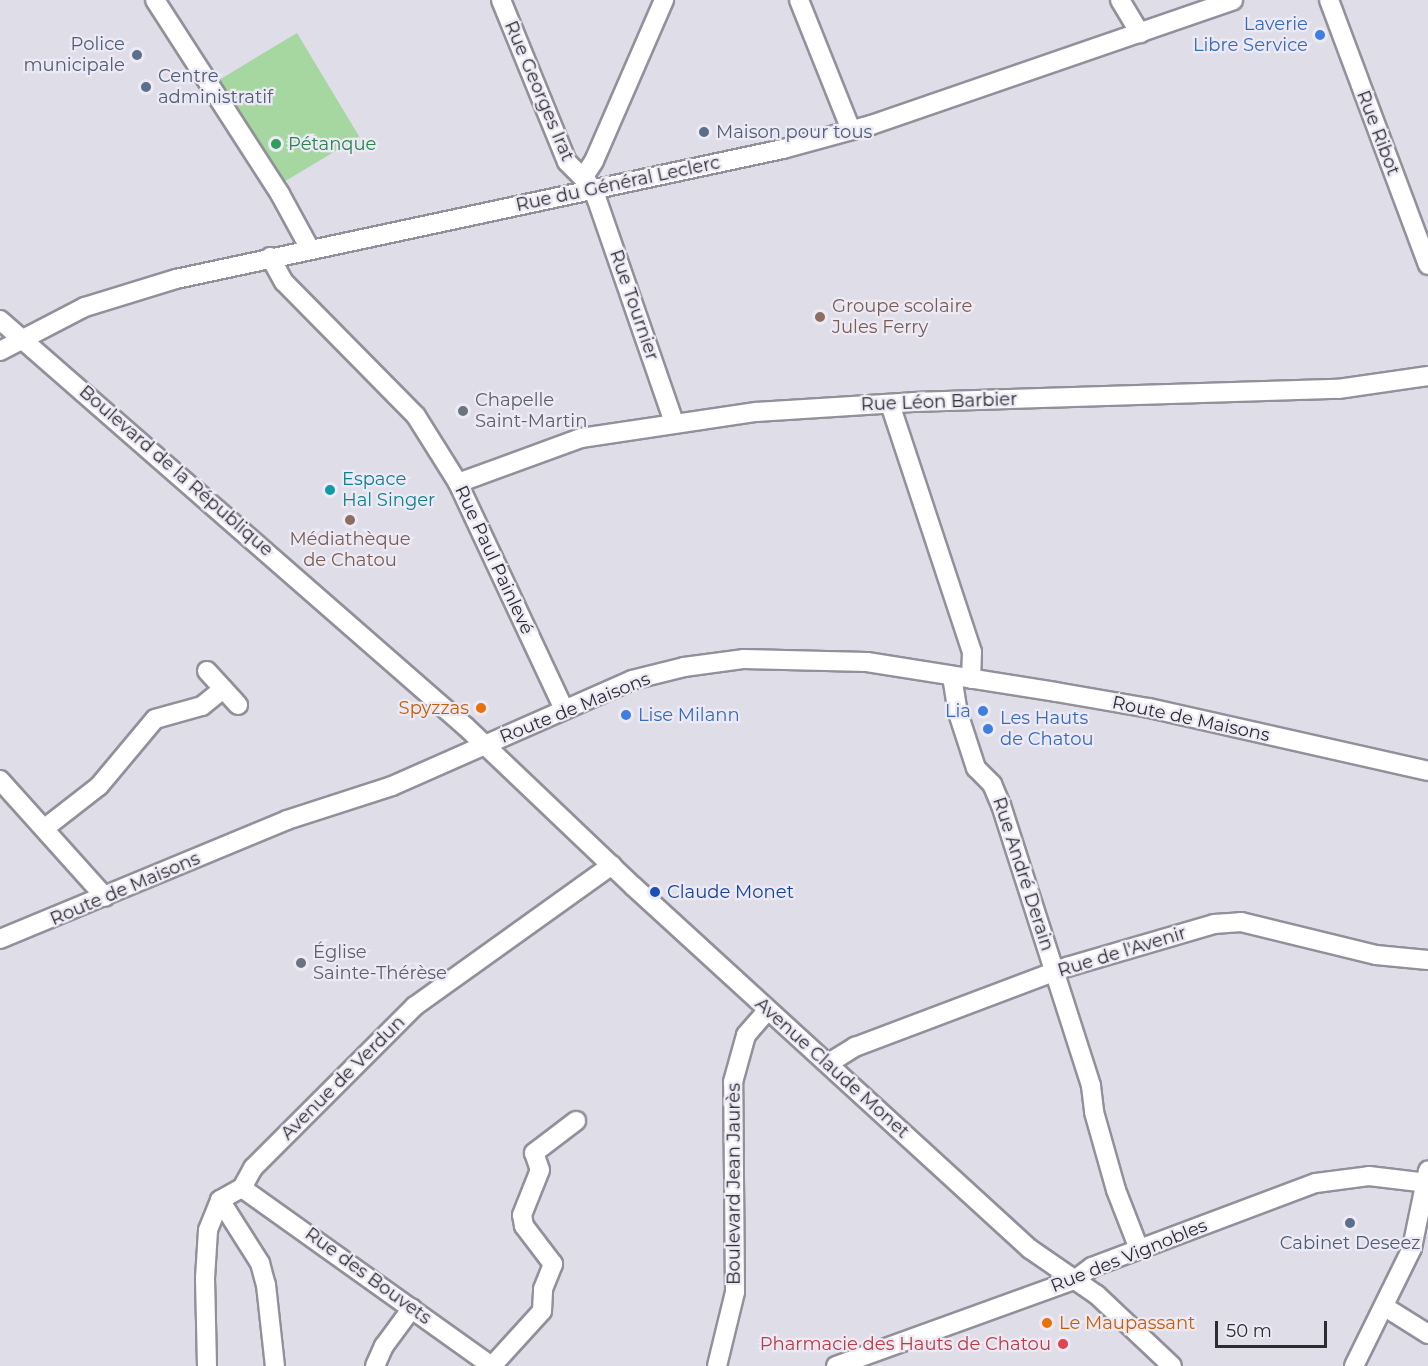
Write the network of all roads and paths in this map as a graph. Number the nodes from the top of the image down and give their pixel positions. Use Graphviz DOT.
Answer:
graph roads {
  1 [pos="155,0"];
  2 [pos="501,0"];
  3 [pos="664,0"];
  4 [pos="799,0"];
  5 [pos="1120,0"];
  6 [pos="1233,0"];
  7 [pos="1329,0"];
  8 [pos="1140,33"];
  9 [pos="851,130"];
  10 [pos="587,184"];
  11 [pos="310,249"];
  12 [pos="270,257"];
  13 [pos="1428,265"];
  14 [pos="0,320"];
  15 [pos="21,338"];
  16 [pos="0,351"];
  17 [pos="1428,376"];
  18 [pos="890,404"];
  19 [pos="675,422"];
  20 [pos="458,483"];
  21 [pos="207,671"];
  22 [pos="951,676"];
  23 [pos="971,679"];
  24 [pos="223,689"];
  25 [pos="238,705"];
  26 [pos="564,709"];
  27 [pos="485,745"];
  28 [pos="1428,771"];
  29 [pos="0,780"];
  30 [pos="45,828"];
  31 [pos="612,866"];
  32 [pos="105,897"];
  33 [pos="0,939"];
  34 [pos="1428,960"];
  35 [pos="1055,972"];
  36 [pos="768,1010"];
  37 [pos="829,1063"];
  38 [pos="576,1121"];
  39 [pos="1427,1179"];
  40 [pos="242,1188"];
  41 [pos="220,1200"];
  42 [pos="1139,1249"];
  43 [pos="1076,1279"];
  44 [pos="1385,1307"];
  45 [pos="412,1308"];
  46 [pos="1428,1334"];
  47 [pos="379,1364"];
  48 [pos="207,1366"];
  49 [pos="276,1366"];
  50 [pos="492,1366"];
  51 [pos="717,1366"];
  52 [pos="836,1366"];
  53 [pos="1172,1366"];
  54 [pos="1354,1366"];
  1 -- 11 [label="street"];
  2 -- 10 [label="street, Rue Georges Irat"];
  3 -- 10 [label="street"];
  4 -- 9 [label="street"];
  5 -- 8 [label="street"];
  6 -- 8 [label="street, Rue du Général Leclerc"];
  7 -- 13 [label="street, Rue Ribot"];
  8 -- 9 [label="street, Rue du Général Leclerc"];
  9 -- 10 [label="street, Rue du Général Leclerc"];
  10 -- 11 [label="street, Rue du Général Leclerc"];
  10 -- 19 [label="street, Rue Tournier"];
  11 -- 12 [label="street, Rue du Général Leclerc"];
  12 -- 15 [label="street, Rue du Général Leclerc"];
  12 -- 20 [label="street, Rue Paul Painlevé"];
  14 -- 15 [label="street, Boulevard de la République"];
  15 -- 16 [label="street, Rue du Général Leclerc"];
  15 -- 27 [label="street, Boulevard de la République"];
  17 -- 18 [label="street, Rue Léon Barbier"];
  18 -- 19 [label="street, Rue Léon Barbier"];
  18 -- 23 [label="street"];
  19 -- 20 [label="street, Rue Léon Barbier"];
  20 -- 26 [label="street, Rue Paul Painlevé"];
  21 -- 24 [label="street"];
  22 -- 23 [label="street, Route de Maisons"];
  22 -- 26 [label="street, Route de Maisons"];
  22 -- 35 [label="street, Rue André Derain"];
  23 -- 28 [label="street, Route de Maisons"];
  24 -- 25 [label="street"];
  24 -- 30 [label="street"];
  26 -- 27 [label="street, Route de Maisons"];
  27 -- 31 [label="street"];
  27 -- 32 [label="street, Route de Maisons"];
  29 -- 30 [label="street"];
  30 -- 32 [label="street"];
  31 -- 36 [label="street, Avenue Claude Monet"];
  31 -- 40 [label="street, Avenue de Verdun"];
  32 -- 33 [label="street, Route de Maisons"];
  34 -- 35 [label="street, Rue de l'Avenir"];
  35 -- 37 [label="street, Rue de l'Avenir"];
  35 -- 42 [label="street, Rue André Derain"];
  36 -- 37 [label="street, Avenue Claude Monet"];
  36 -- 51 [label="street, Boulevard Jean Jaurès"];
  37 -- 43 [label="street, Avenue Claude Monet"];
  38 -- 50 [label="street"];
  39 -- 42 [label="street, Rue des Vignobles"];
  39 -- 44 [label="street"];
  40 -- 41 [label="street, Avenue de Verdun"];
  40 -- 45 [label="street, Rue des Bouvets"];
  41 -- 48 [label="street"];
  41 -- 49 [label="street"];
  42 -- 43 [label="street, Rue des Vignobles"];
  43 -- 52 [label="street, Rue des Vignobles"];
  43 -- 53 [label="street, Avenue Claude Monet"];
  44 -- 46 [label="street"];
  44 -- 54 [label="street"];
  45 -- 47 [label="street"];
  45 -- 50 [label="street, Rue des Bouvets"];
}
